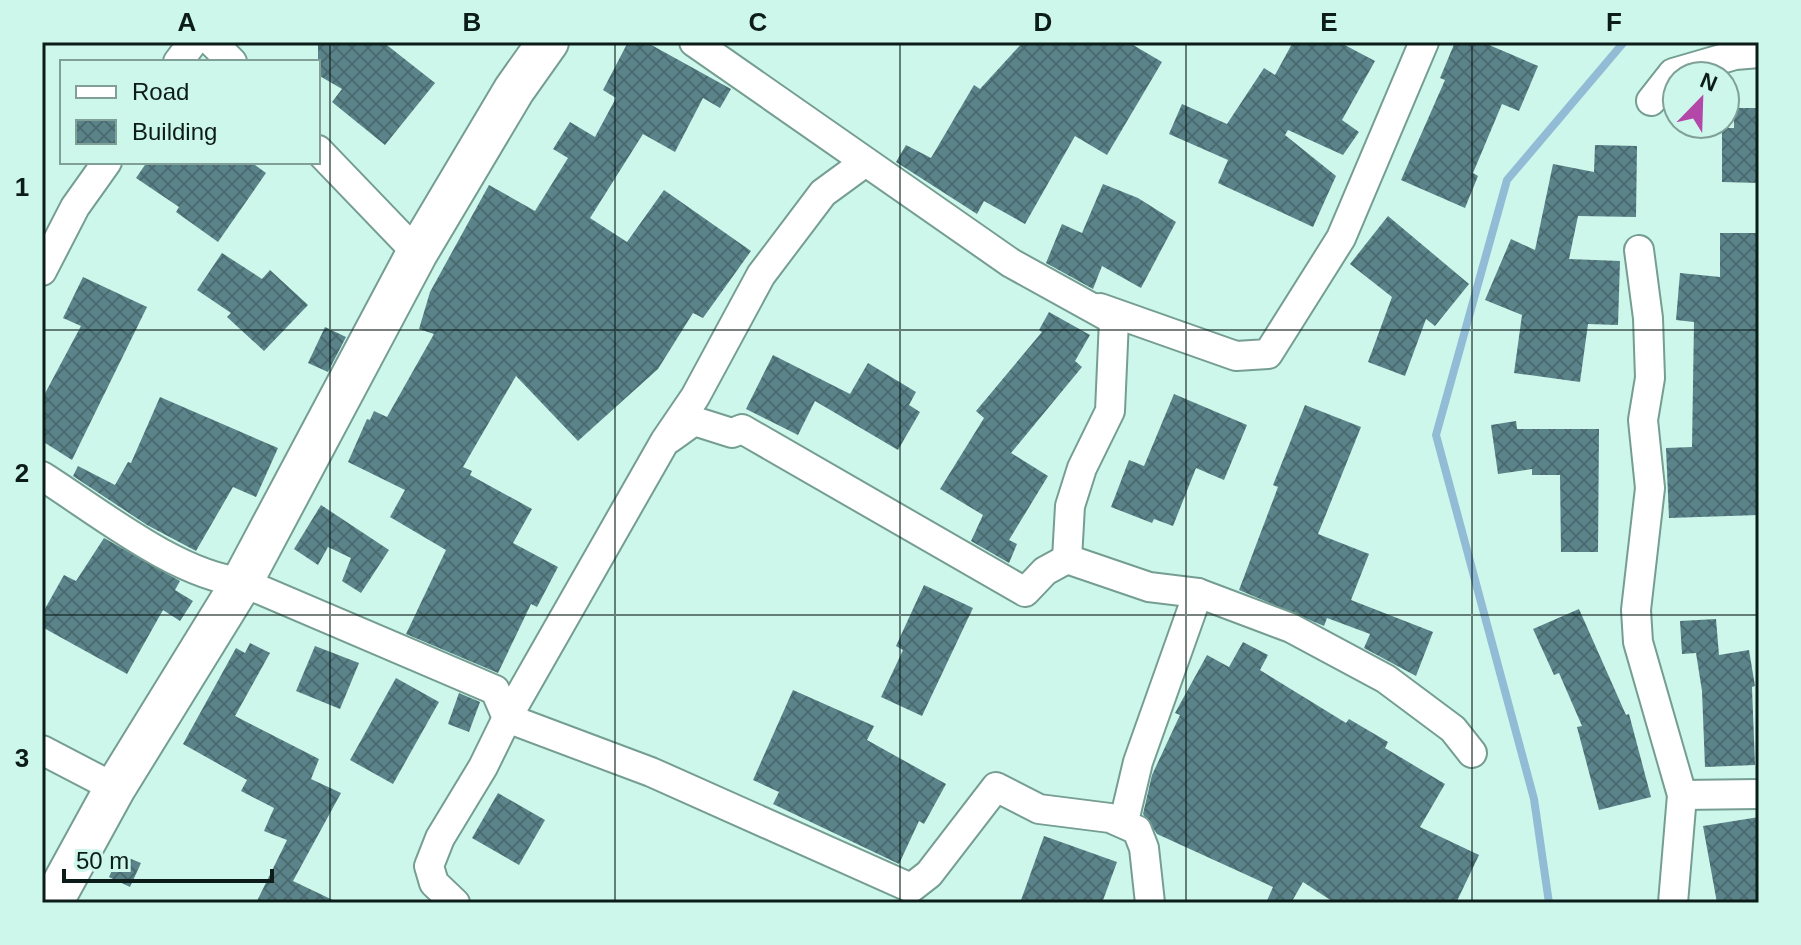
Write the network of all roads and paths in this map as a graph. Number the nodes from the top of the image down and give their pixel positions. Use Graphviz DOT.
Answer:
graph roads {
  1 [pos="193,42"];
  2 [pos="212,42"];
  3 [pos="548,42"];
  4 [pos="694,42"];
  5 [pos="1424,42"];
  6 [pos="1759,53"];
  7 [pos="180,60"];
  8 [pos="230,60"];
  9 [pos="1651,101"];
  10 [pos="832,138"];
  11 [pos="320,152"];
  12 [pos="864,163"];
  13 [pos="106,164"];
  14 [pos="823,193"];
  15 [pos="1639,250"];
  16 [pos="417,253"];
  17 [pos="42,271"];
  18 [pos="1068,298"];
  19 [pos="695,397"];
  20 [pos="742,429"];
  21 [pos="665,441"];
  22 [pos="42,476"];
  23 [pos="1067,559"];
  24 [pos="242,582"];
  25 [pos="1198,593"];
  26 [pos="507,718"];
  27 [pos="42,750"];
  28 [pos="1472,753"];
  29 [pos="115,788"];
  30 [pos="1759,794"];
  31 [pos="1682,795"];
  32 [pos="1124,821"];
  33 [pos="52,903"];
  34 [pos="455,903"];
  35 [pos="1150,903"];
  36 [pos="1673,903"];
  1 -- 7 [label="street"];
  2 -- 8 [label="street"];
  3 -- 16 [label="street"];
  4 -- 10 [label="street"];
  5 -- 18 [label="street"];
  6 -- 9 [label="street"];
  10 -- 12 [label="street"];
  10 -- 14 [label="street"];
  11 -- 16 [label="street"];
  12 -- 14 [label="street"];
  12 -- 18 [label="street"];
  13 -- 17 [label="street"];
  14 -- 19 [label="street"];
  15 -- 31 [label="street"];
  16 -- 24 [label="street"];
  18 -- 23 [label="street"];
  19 -- 20 [label="street"];
  19 -- 21 [label="street"];
  20 -- 21 [label="street"];
  20 -- 23 [label="street"];
  21 -- 26 [label="street"];
  22 -- 24 [label="street"];
  23 -- 25 [label="street"];
  24 -- 26 [label="street"];
  24 -- 29 [label="street"];
  25 -- 28 [label="street"];
  25 -- 32 [label="street"];
  26 -- 32 [label="street"];
  26 -- 34 [label="street"];
  27 -- 29 [label="street"];
  29 -- 33 [label="street"];
  30 -- 31 [label="street"];
  31 -- 36 [label="street"];
  32 -- 35 [label="street"];
}
